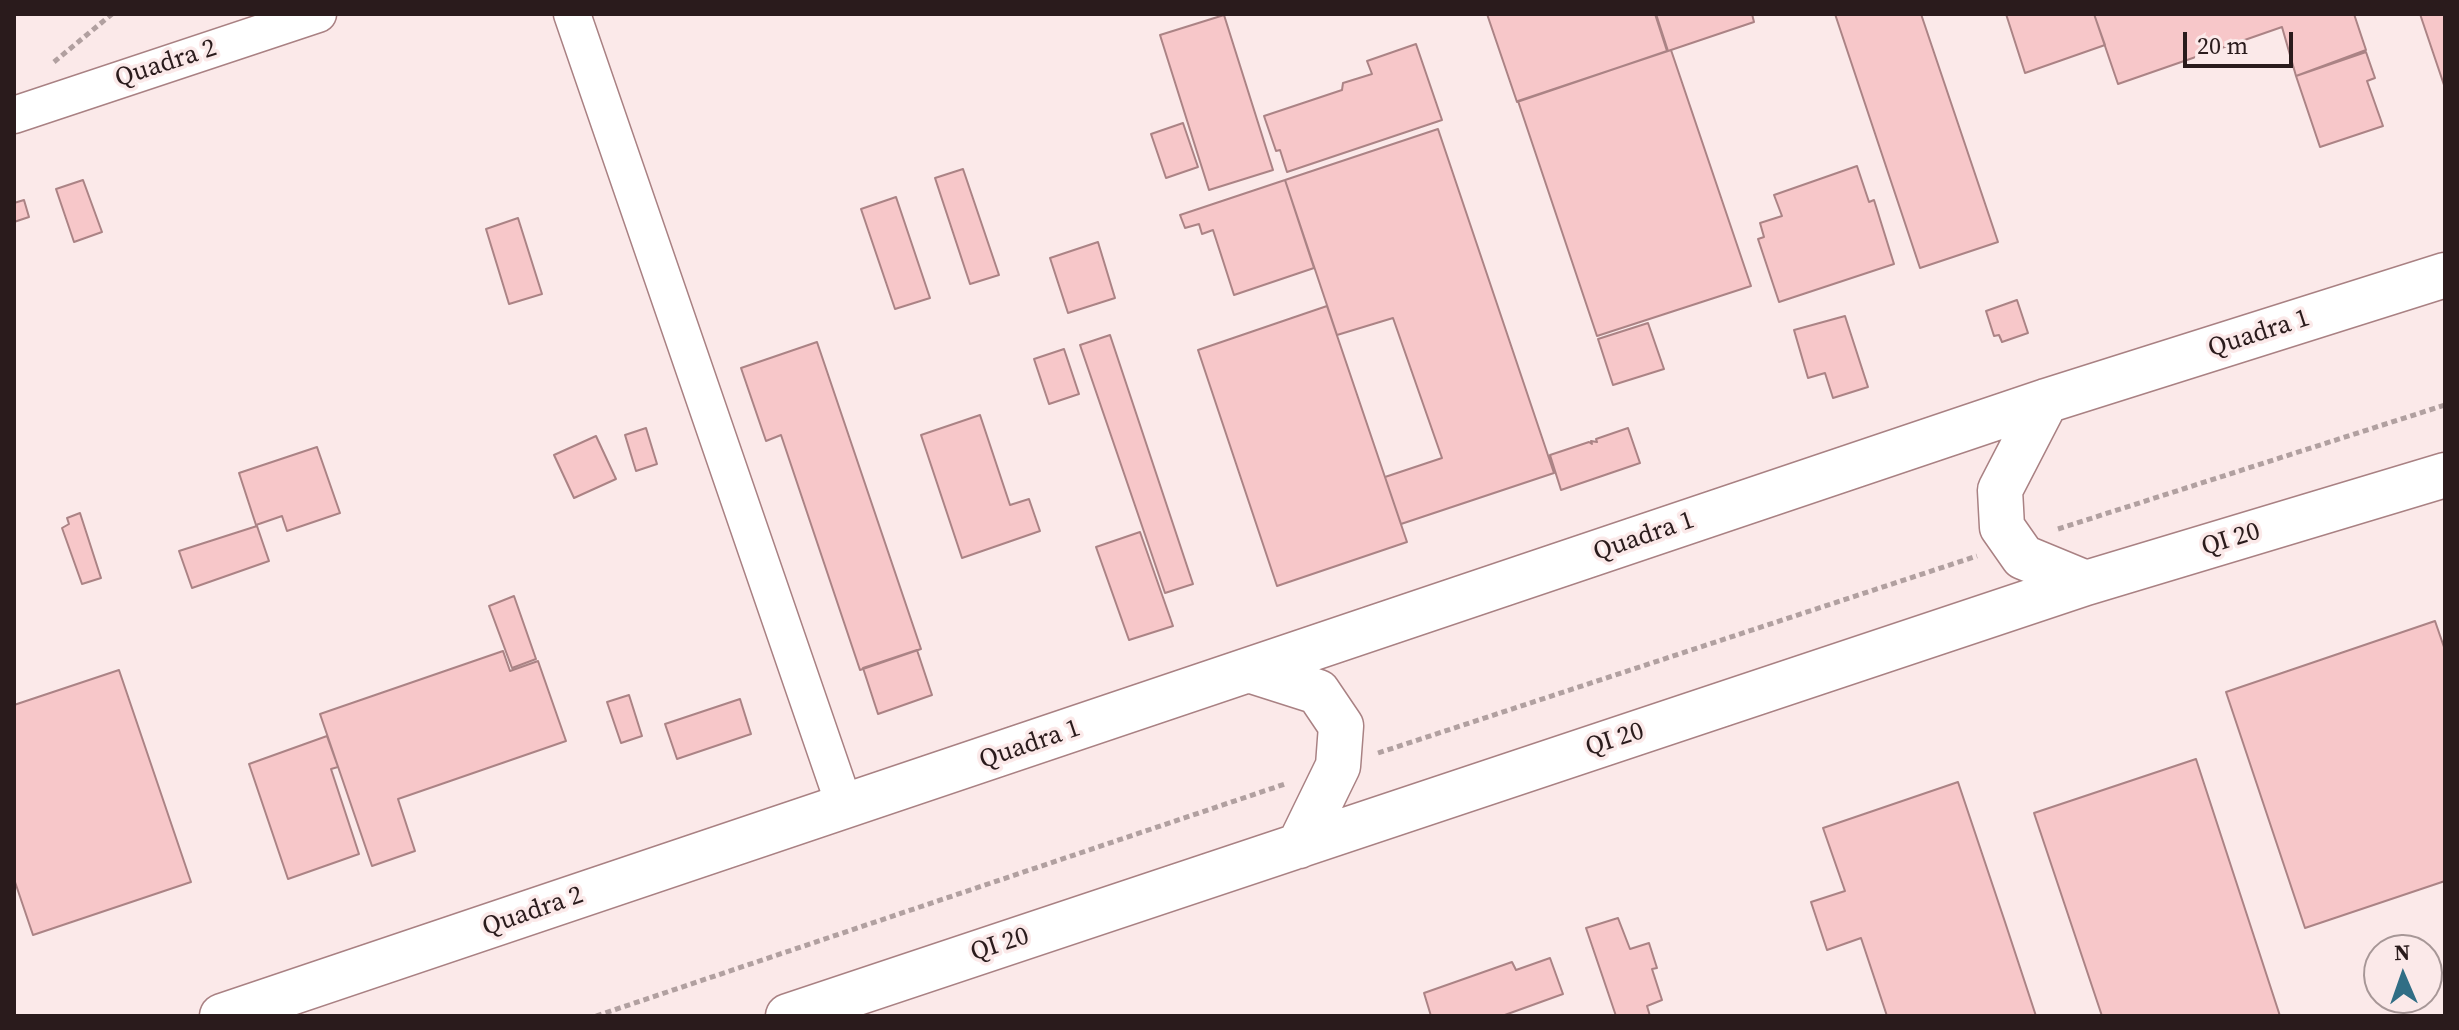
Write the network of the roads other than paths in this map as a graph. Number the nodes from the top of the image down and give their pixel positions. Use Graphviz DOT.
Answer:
graph roads {
  1 [pos="318,14"];
  2 [pos="572,14"];
  3 [pos="14,115"];
  4 [pos="2445,275"];
  5 [pos="2046,401"];
  6 [pos="2445,475"];
  7 [pos="2086,583"];
  8 [pos="1249,670"];
  9 [pos="845,807"];
  10 [pos="1299,846"];
  11 [pos="222,1016"];
  12 [pos="788,1016"];
  1 -- 3 [label="street, Quadra 2"];
  2 -- 9 [label="street"];
  4 -- 5 [label="street, Quadra 1"];
  5 -- 7 [label="street"];
  5 -- 8 [label="street, Quadra 1"];
  6 -- 7 [label="street, QI 20"];
  7 -- 10 [label="street, QI 20"];
  8 -- 9 [label="street, Quadra 1"];
  8 -- 10 [label="street"];
  9 -- 11 [label="street, Quadra 2"];
  10 -- 12 [label="street, QI 20"];
}
